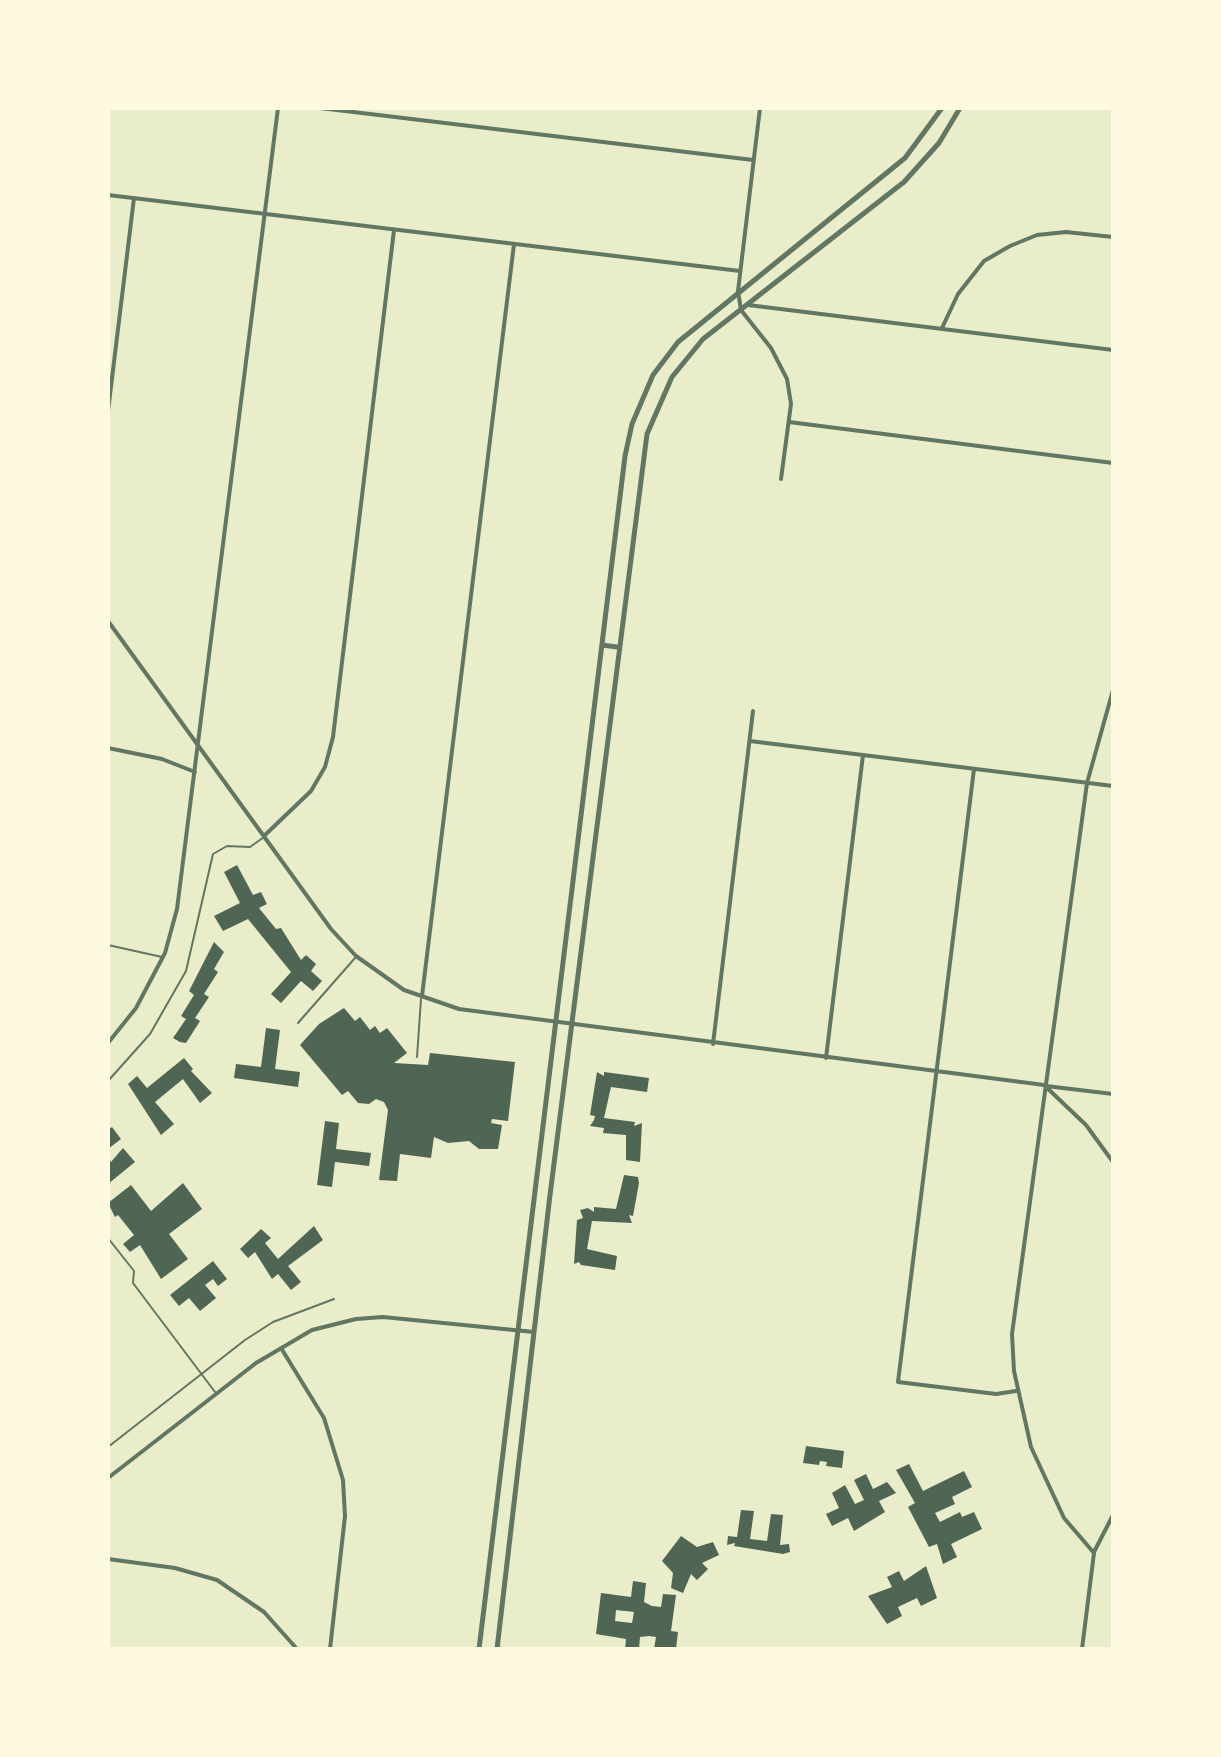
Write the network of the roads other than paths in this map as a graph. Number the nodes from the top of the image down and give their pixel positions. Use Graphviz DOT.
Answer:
graph roads {
  1 [pos="278,108"];
  2 [pos="320,108"];
  3 [pos="760,108"];
  4 [pos="942,108"];
  5 [pos="960,108"];
  6 [pos="753,160"];
  7 [pos="108,195"];
  8 [pos="134,198"];
  9 [pos="266,214"];
  10 [pos="394,230"];
  11 [pos="1113,237"];
  12 [pos="514,244"];
  13 [pos="740,271"];
  14 [pos="738,291"];
  15 [pos="748,305"];
  16 [pos="741,310"];
  17 [pos="942,328"];
  18 [pos="1113,350"];
  19 [pos="108,411"];
  20 [pos="789,422"];
  21 [pos="1113,463"];
  22 [pos="781,479"];
  23 [pos="108,621"];
  24 [pos="602,645"];
  25 [pos="617,647"];
  26 [pos="1113,690"];
  27 [pos="753,711"];
  28 [pos="750,741"];
  29 [pos="198,742"];
  30 [pos="108,748"];
  31 [pos="863,755"];
  32 [pos="974,769"];
  33 [pos="195,772"];
  34 [pos="1087,783"];
  35 [pos="1113,786"];
  36 [pos="265,836"];
  37 [pos="108,945"];
  38 [pos="356,956"];
  39 [pos="163,957"];
  40 [pos="421,998"];
  41 [pos="556,1022"];
  42 [pos="298,1023"];
  43 [pos="572,1024"];
  44 [pos="108,1043"];
  45 [pos="713,1044"];
  46 [pos="417,1057"];
  47 [pos="826,1058"];
  48 [pos="937,1072"];
  49 [pos="108,1081"];
  50 [pos="1044,1085"];
  51 [pos="1113,1094"];
  52 [pos="1113,1162"];
  53 [pos="108,1238"];
  54 [pos="334,1299"];
  55 [pos="518,1330"];
  56 [pos="534,1332"];
  57 [pos="281,1348"];
  58 [pos="202,1373"];
  59 [pos="1018,1391"];
  60 [pos="217,1393"];
  61 [pos="108,1447"];
  62 [pos="108,1478"];
  63 [pos="1113,1515"];
  64 [pos="1094,1553"];
  65 [pos="108,1559"];
  66 [pos="297,1649"];
  67 [pos="330,1649"];
  68 [pos="479,1649"];
  69 [pos="497,1649"];
  70 [pos="1082,1649"];
  1 -- 9 [label="street"];
  2 -- 6 [label="street"];
  3 -- 6 [label="street"];
  4 -- 14 [label="street"];
  5 -- 15 [label="street"];
  6 -- 13 [label="street"];
  7 -- 8 [label="street"];
  8 -- 9 [label="street"];
  8 -- 19 [label="street"];
  9 -- 10 [label="street"];
  9 -- 29 [label="street"];
  10 -- 12 [label="street"];
  10 -- 36 [label="street"];
  11 -- 17 [label="street"];
  12 -- 13 [label="street"];
  12 -- 40 [label="street"];
  13 -- 14 [label="street"];
  14 -- 16 [label="street"];
  14 -- 24 [label="street"];
  15 -- 16 [label="street"];
  15 -- 17 [label="street"];
  16 -- 20 [label="street"];
  16 -- 25 [label="street"];
  17 -- 18 [label="street"];
  20 -- 21 [label="street"];
  20 -- 22 [label="street"];
  23 -- 29 [label="street"];
  24 -- 25 [label="street"];
  24 -- 41 [label="street"];
  25 -- 43 [label="street"];
  26 -- 34 [label="street"];
  27 -- 28 [label="street"];
  28 -- 31 [label="street"];
  28 -- 45 [label="street"];
  29 -- 33 [label="street"];
  29 -- 36 [label="street"];
  30 -- 33 [label="street"];
  31 -- 32 [label="street"];
  31 -- 47 [label="street"];
  32 -- 34 [label="street"];
  32 -- 48 [label="street"];
  33 -- 39 [label="street"];
  34 -- 35 [label="street"];
  34 -- 50 [label="street"];
  36 -- 38 [label="street"];
  36 -- 49 [label="lane"];
  37 -- 39 [label="lane"];
  38 -- 40 [label="street"];
  38 -- 42 [label="lane"];
  39 -- 44 [label="street"];
  40 -- 41 [label="street"];
  40 -- 46 [label="lane"];
  41 -- 43 [label="street"];
  41 -- 55 [label="street"];
  43 -- 45 [label="street"];
  43 -- 56 [label="street"];
  45 -- 47 [label="street"];
  47 -- 48 [label="street"];
  48 -- 50 [label="street"];
  48 -- 59 [label="street"];
  50 -- 51 [label="street"];
  50 -- 52 [label="street"];
  50 -- 59 [label="street"];
  53 -- 58 [label="lane"];
  54 -- 58 [label="lane"];
  55 -- 56 [label="street"];
  55 -- 57 [label="street"];
  55 -- 68 [label="street"];
  56 -- 69 [label="street"];
  57 -- 60 [label="street"];
  57 -- 67 [label="street"];
  58 -- 60 [label="lane"];
  58 -- 61 [label="lane"];
  59 -- 64 [label="street"];
  60 -- 62 [label="street"];
  63 -- 64 [label="street"];
  64 -- 70 [label="street"];
  65 -- 66 [label="street"];
}
